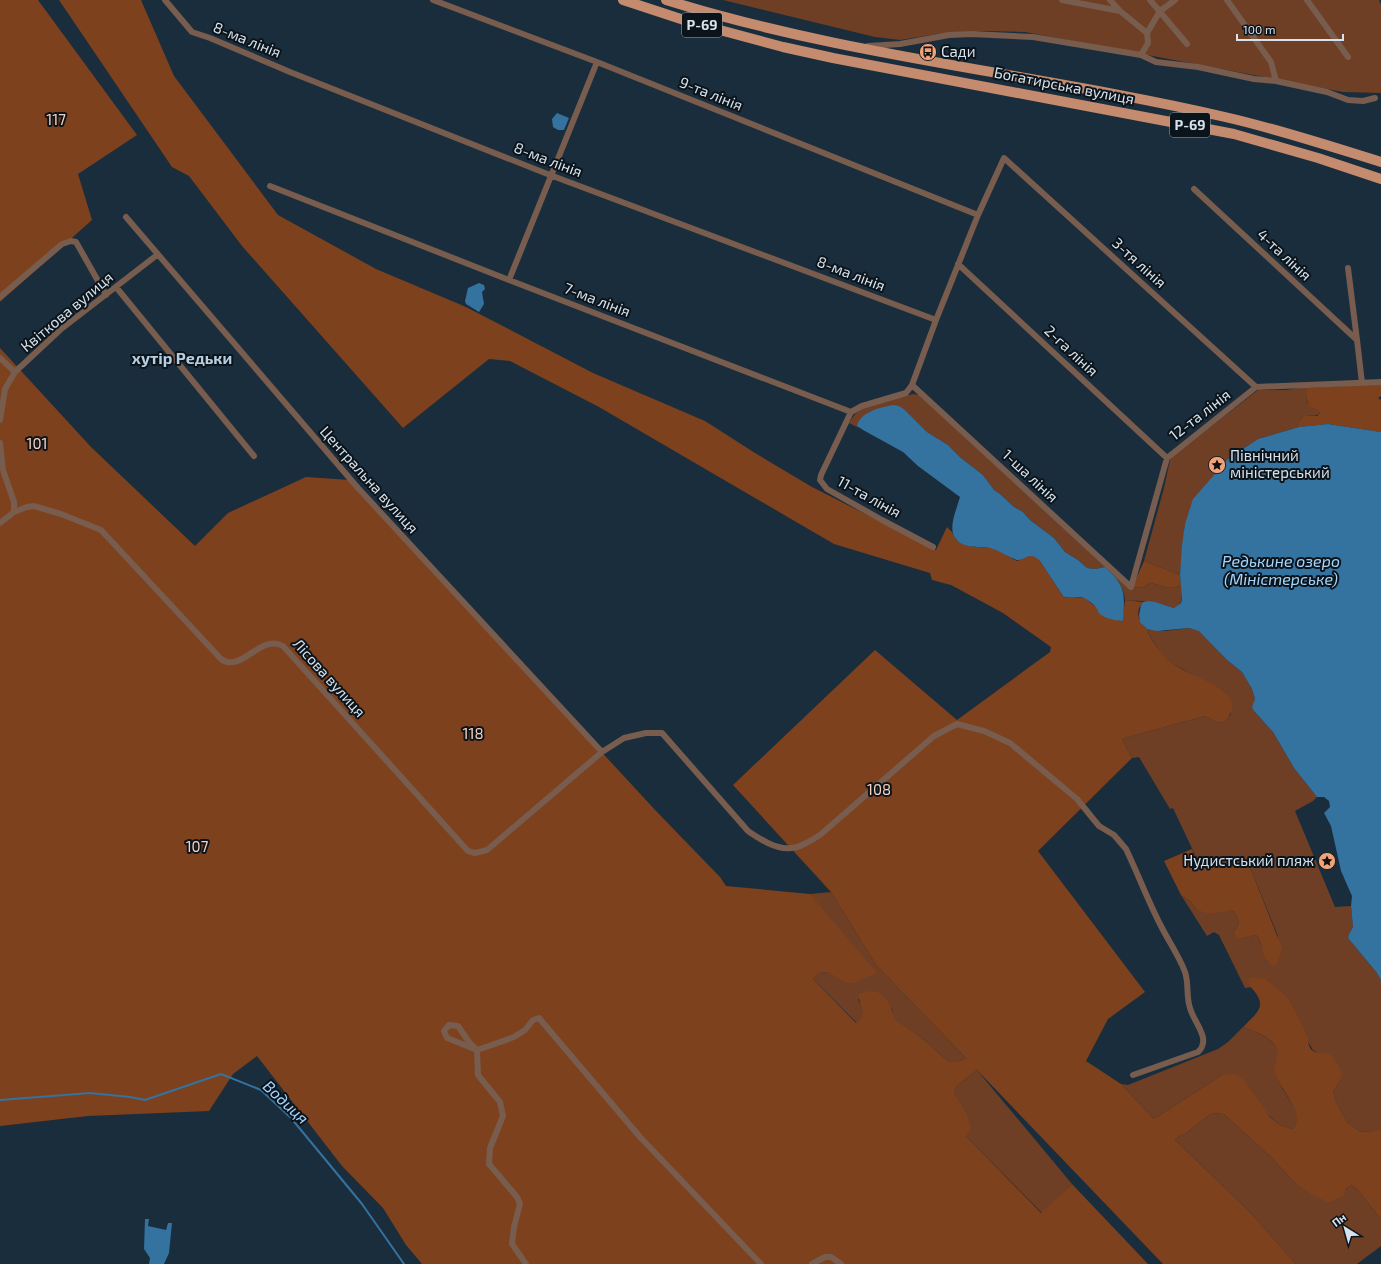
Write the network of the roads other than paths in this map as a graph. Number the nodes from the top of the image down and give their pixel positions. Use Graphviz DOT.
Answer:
graph roads {
  1 [pos="165,0"];
  2 [pos="433,0"];
  3 [pos="623,0"];
  4 [pos="666,0"];
  5 [pos="1062,0"];
  6 [pos="1110,0"];
  7 [pos="1150,0"];
  8 [pos="1175,0"];
  9 [pos="1227,0"];
  10 [pos="1307,0"];
  11 [pos="1120,11"];
  12 [pos="1160,11"];
  13 [pos="1147,33"];
  14 [pos="1187,44"];
  15 [pos="857,48"];
  16 [pos="1141,55"];
  17 [pos="1348,57"];
  18 [pos="596,62"];
  19 [pos="1276,81"];
  20 [pos="1375,98"];
  21 [pos="1381,162"];
  22 [pos="550,175"];
  23 [pos="1381,179"];
  24 [pos="270,186"];
  25 [pos="1194,189"];
  26 [pos="978,215"];
  27 [pos="126,217"];
  28 [pos="157,255"];
  29 [pos="958,264"];
  30 [pos="1348,268"];
  31 [pos="509,280"];
  32 [pos="116,287"];
  33 [pos="106,295"];
  34 [pos="0,297"];
  35 [pos="936,320"];
  36 [pos="1358,340"];
  37 [pos="0,358"];
  38 [pos="15,372"];
  39 [pos="1381,382"];
  40 [pos="1362,383"];
  41 [pos="912,385"];
  42 [pos="1256,387"];
  43 [pos="851,412"];
  44 [pos="0,420"];
  45 [pos="0,443"];
  46 [pos="254,456"];
  47 [pos="1167,458"];
  48 [pos="14,512"];
  49 [pos="0,523"];
  50 [pos="933,547"];
  51 [pos="1131,587"];
  52 [pos="602,752"];
  53 [pos="476,1050"];
  54 [pos="1133,1075"];
  55 [pos="526,1264"];
  56 [pos="761,1264"];
  57 [pos="812,1264"];
  58 [pos="841,1264"];
  1 -- 22 [label="street, 8-ма лінія"];
  2 -- 18 [label="street, 9-та лінія"];
  3 -- 23 [label="main road, Богатирська вулиця / Р-69"];
  4 -- 15 [label="main road, Богатирська вулиця / Р-69"];
  5 -- 11 [label="street"];
  6 -- 11 [label="street"];
  7 -- 12 [label="street"];
  8 -- 12 [label="street"];
  9 -- 19 [label="street"];
  10 -- 17 [label="street"];
  11 -- 13 [label="street"];
  12 -- 13 [label="street"];
  12 -- 14 [label="street"];
  13 -- 16 [label="street"];
  15 -- 16 [label="street"];
  15 -- 21 [label="main road, Богатирська вулиця / Р-69"];
  16 -- 19 [label="street"];
  18 -- 22 [label="street"];
  18 -- 26 [label="street, 9-та лінія"];
  19 -- 20 [label="street"];
  22 -- 31 [label="street"];
  22 -- 35 [label="street, 8-ма лінія"];
  24 -- 31 [label="street, 7-ма лінія"];
  25 -- 36 [label="street, 4-та лінія"];
  26 -- 29 [label="street"];
  26 -- 42 [label="street, 3-тя лінія"];
  27 -- 28 [label="street, Центральна вулиця"];
  28 -- 32 [label="street, Квіткова вулиця"];
  28 -- 52 [label="street, Центральна вулиця"];
  29 -- 35 [label="street"];
  29 -- 47 [label="street, 2-га лінія"];
  30 -- 36 [label="street"];
  31 -- 43 [label="street, 7-ма лінія"];
  32 -- 33 [label="street, Квіткова вулиця"];
  32 -- 46 [label="street"];
  33 -- 34 [label="street"];
  33 -- 38 [label="street, Квіткова вулиця"];
  35 -- 41 [label="street"];
  36 -- 40 [label="street"];
  37 -- 38 [label="street"];
  38 -- 44 [label="street, Квіткова вулиця"];
  39 -- 40 [label="street"];
  40 -- 42 [label="street"];
  41 -- 43 [label="street"];
  41 -- 51 [label="street, 1-ша лінія"];
  42 -- 47 [label="street, 12-та лінія"];
  43 -- 50 [label="street, 11-та лінія"];
  45 -- 48 [label="street"];
  47 -- 51 [label="street, 12-та лінія"];
  48 -- 49 [label="street"];
  48 -- 52 [label="street, Лісова вулиця"];
  52 -- 54 [label="street"];
  53 -- 53 [label="street"];
  53 -- 55 [label="street"];
  53 -- 56 [label="street"];
  57 -- 58 [label="street"];
}
